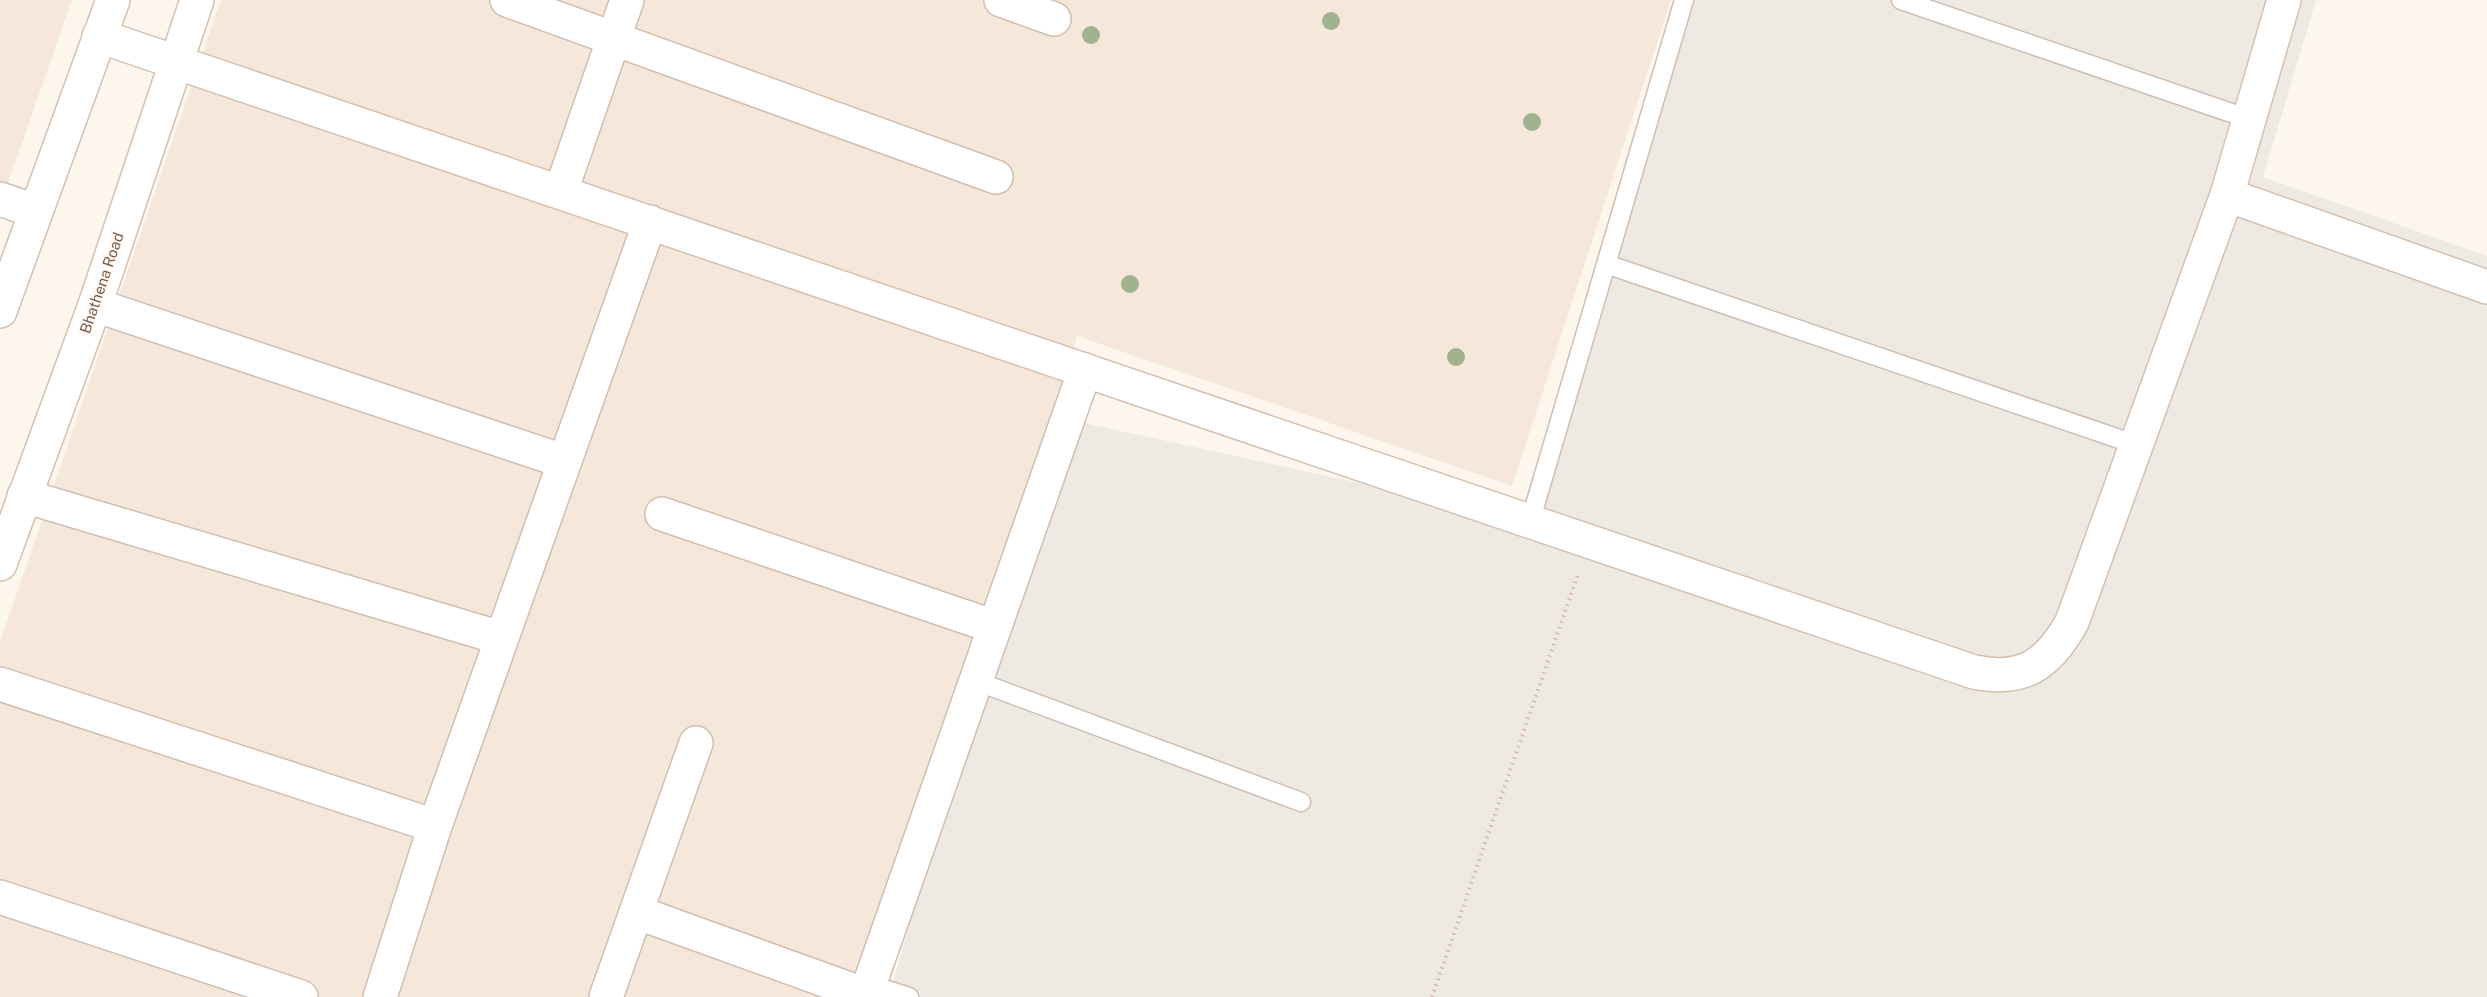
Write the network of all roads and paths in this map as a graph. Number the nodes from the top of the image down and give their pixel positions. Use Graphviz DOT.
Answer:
graph roads {
  1 [pos="113,0"];
  2 [pos="196,0"];
  3 [pos="507,0"];
  4 [pos="627,0"];
  5 [pos="1001,0"];
  6 [pos="1684,0"];
  7 [pos="1901,0"];
  8 [pos="2284,0"];
  9 [pos="1054,19"];
  10 [pos="99,36"];
  11 [pos="614,38"];
  12 [pos="176,60"];
  13 [pos="2249,119"];
  14 [pos="996,177"];
  15 [pos="561,191"];
  16 [pos="2227,195"];
  17 [pos="0,199"];
  18 [pos="35,211"];
  19 [pos="650,222"];
  20 [pos="1606,264"];
  21 [pos="2487,287"];
  22 [pos="96,305"];
  23 [pos="0,311"];
  24 [pos="1085,370"];
  25 [pos="2137,444"];
  26 [pos="564,461"];
  27 [pos="24,496"];
  28 [pos="662,514"];
  29 [pos="1530,522"];
  30 [pos="1588,542"];
  31 [pos="0,564"];
  32 [pos="996,627"];
  33 [pos="501,638"];
  34 [pos="976,681"];
  35 [pos="0,684"];
  36 [pos="696,743"];
  37 [pos="1300,802"];
  38 [pos="435,826"];
  39 [pos="0,897"];
  40 [pos="636,912"];
  41 [pos="867,992"];
  42 [pos="301,997"];
  43 [pos="380,997"];
  44 [pos="606,997"];
  45 [pos="909,997"];
  46 [pos="1432,997"];
  1 -- 10 [label="street"];
  2 -- 12 [label="street, Bhathena Road"];
  3 -- 11 [label="street"];
  4 -- 11 [label="street"];
  5 -- 9 [label="street"];
  6 -- 20 [label="lane"];
  7 -- 13 [label="lane"];
  8 -- 13 [label="street"];
  10 -- 12 [label="street"];
  10 -- 18 [label="street"];
  11 -- 14 [label="street"];
  11 -- 15 [label="street"];
  12 -- 15 [label="street"];
  12 -- 22 [label="street, Bhathena Road"];
  13 -- 16 [label="street"];
  15 -- 19 [label="street"];
  16 -- 21 [label="street"];
  16 -- 25 [label="street"];
  17 -- 18 [label="street"];
  18 -- 23 [label="street"];
  19 -- 24 [label="street"];
  19 -- 26 [label="street"];
  20 -- 25 [label="lane"];
  20 -- 29 [label="lane"];
  22 -- 26 [label="street"];
  22 -- 27 [label="street, Bhathena Road"];
  24 -- 29 [label="street"];
  24 -- 32 [label="street"];
  25 -- 30 [label="street"];
  26 -- 33 [label="street"];
  27 -- 31 [label="street, Bhathena Road"];
  27 -- 33 [label="street"];
  28 -- 32 [label="street"];
  29 -- 30 [label="street"];
  30 -- 46 [label="path"];
  32 -- 34 [label="street"];
  33 -- 38 [label="street"];
  34 -- 37 [label="lane"];
  34 -- 41 [label="street"];
  35 -- 38 [label="street"];
  36 -- 40 [label="street"];
  38 -- 43 [label="street"];
  39 -- 42 [label="street"];
  40 -- 41 [label="street"];
  40 -- 44 [label="street"];
  41 -- 45 [label="lane"];
}
